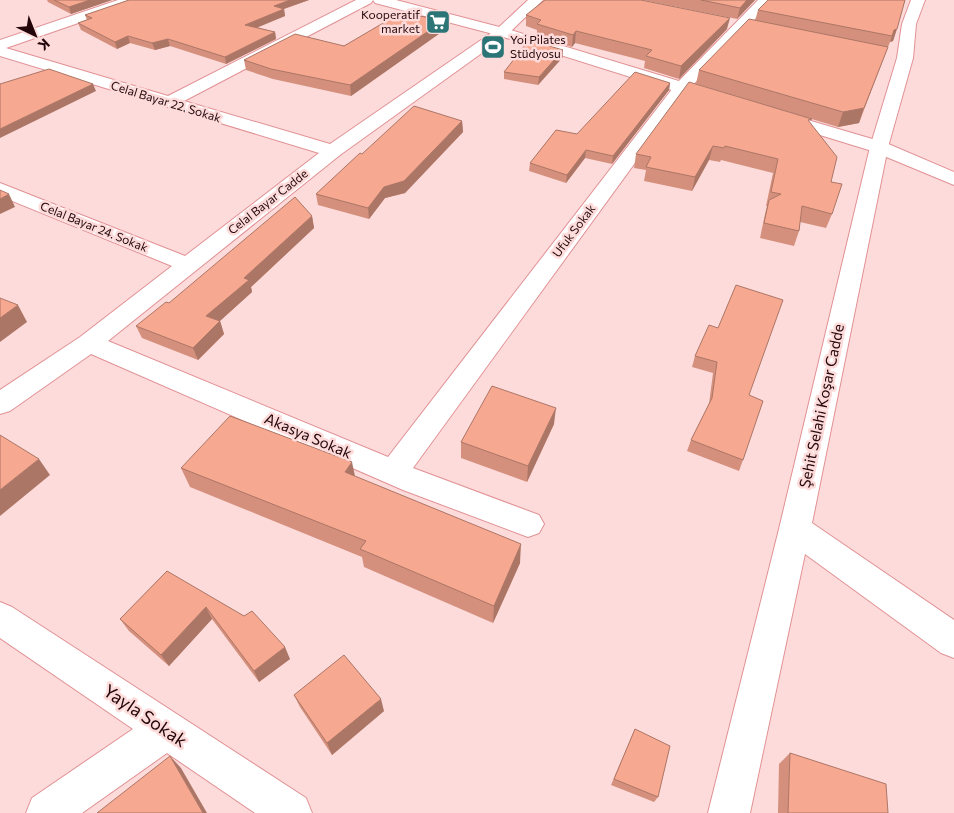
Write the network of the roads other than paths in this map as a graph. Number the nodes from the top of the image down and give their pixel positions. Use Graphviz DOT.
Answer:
graph roads {
  1 [pos="131,0"];
  2 [pos="366,0"];
  3 [pos="380,0"];
  4 [pos="536,0"];
  5 [pos="766,0"];
  6 [pos="918,0"];
  7 [pos="502,32"];
  8 [pos="0,45"];
  9 [pos="0,51"];
  10 [pos="682,87"];
  11 [pos="169,102"];
  12 [pos="738,104"];
  13 [pos="766,113"];
  14 [pos="879,147"];
  15 [pos="333,151"];
  16 [pos="954,179"];
  17 [pos="0,189"];
  18 [pos="188,265"];
  19 [pos="89,343"];
  20 [pos="0,404"];
  21 [pos="393,472"];
  22 [pos="528,524"];
  23 [pos="795,529"];
  24 [pos="0,618"];
  25 [pos="954,641"];
  26 [pos="166,730"];
  27 [pos="47,813"];
  28 [pos="291,813"];
  29 [pos="728,813"];
  1 -- 8 [label="street"];
  2 -- 11 [label="street"];
  3 -- 7 [label="street"];
  4 -- 7 [label="street, Celal Bayar Cadde"];
  5 -- 10 [label="street, Ufuk Sokak"];
  6 -- 14 [label="street, Şehit Selahi Koşar Cadde"];
  7 -- 10 [label="street"];
  7 -- 15 [label="street, Celal Bayar Cadde"];
  9 -- 11 [label="street, Celal Bayar 22. Sokak"];
  10 -- 12 [label="street"];
  10 -- 21 [label="street, Ufuk Sokak"];
  11 -- 15 [label="street, Celal Bayar 22. Sokak"];
  13 -- 14 [label="street"];
  14 -- 16 [label="street"];
  14 -- 23 [label="street, Şehit Selahi Koşar Cadde"];
  15 -- 18 [label="street, Celal Bayar Cadde"];
  17 -- 18 [label="street, Celal Bayar 24. Sokak"];
  18 -- 19 [label="street, Celal Bayar Cadde"];
  19 -- 20 [label="street, Celal Bayar Cadde"];
  19 -- 21 [label="street, Akasya Sokak"];
  21 -- 22 [label="street, Akasya Sokak"];
  23 -- 25 [label="street"];
  23 -- 29 [label="street, Şehit Selahi Koşar Cadde"];
  24 -- 26 [label="street, Yayla Sokak"];
  26 -- 27 [label="street"];
  26 -- 28 [label="street, Yayla Sokak"];
}
